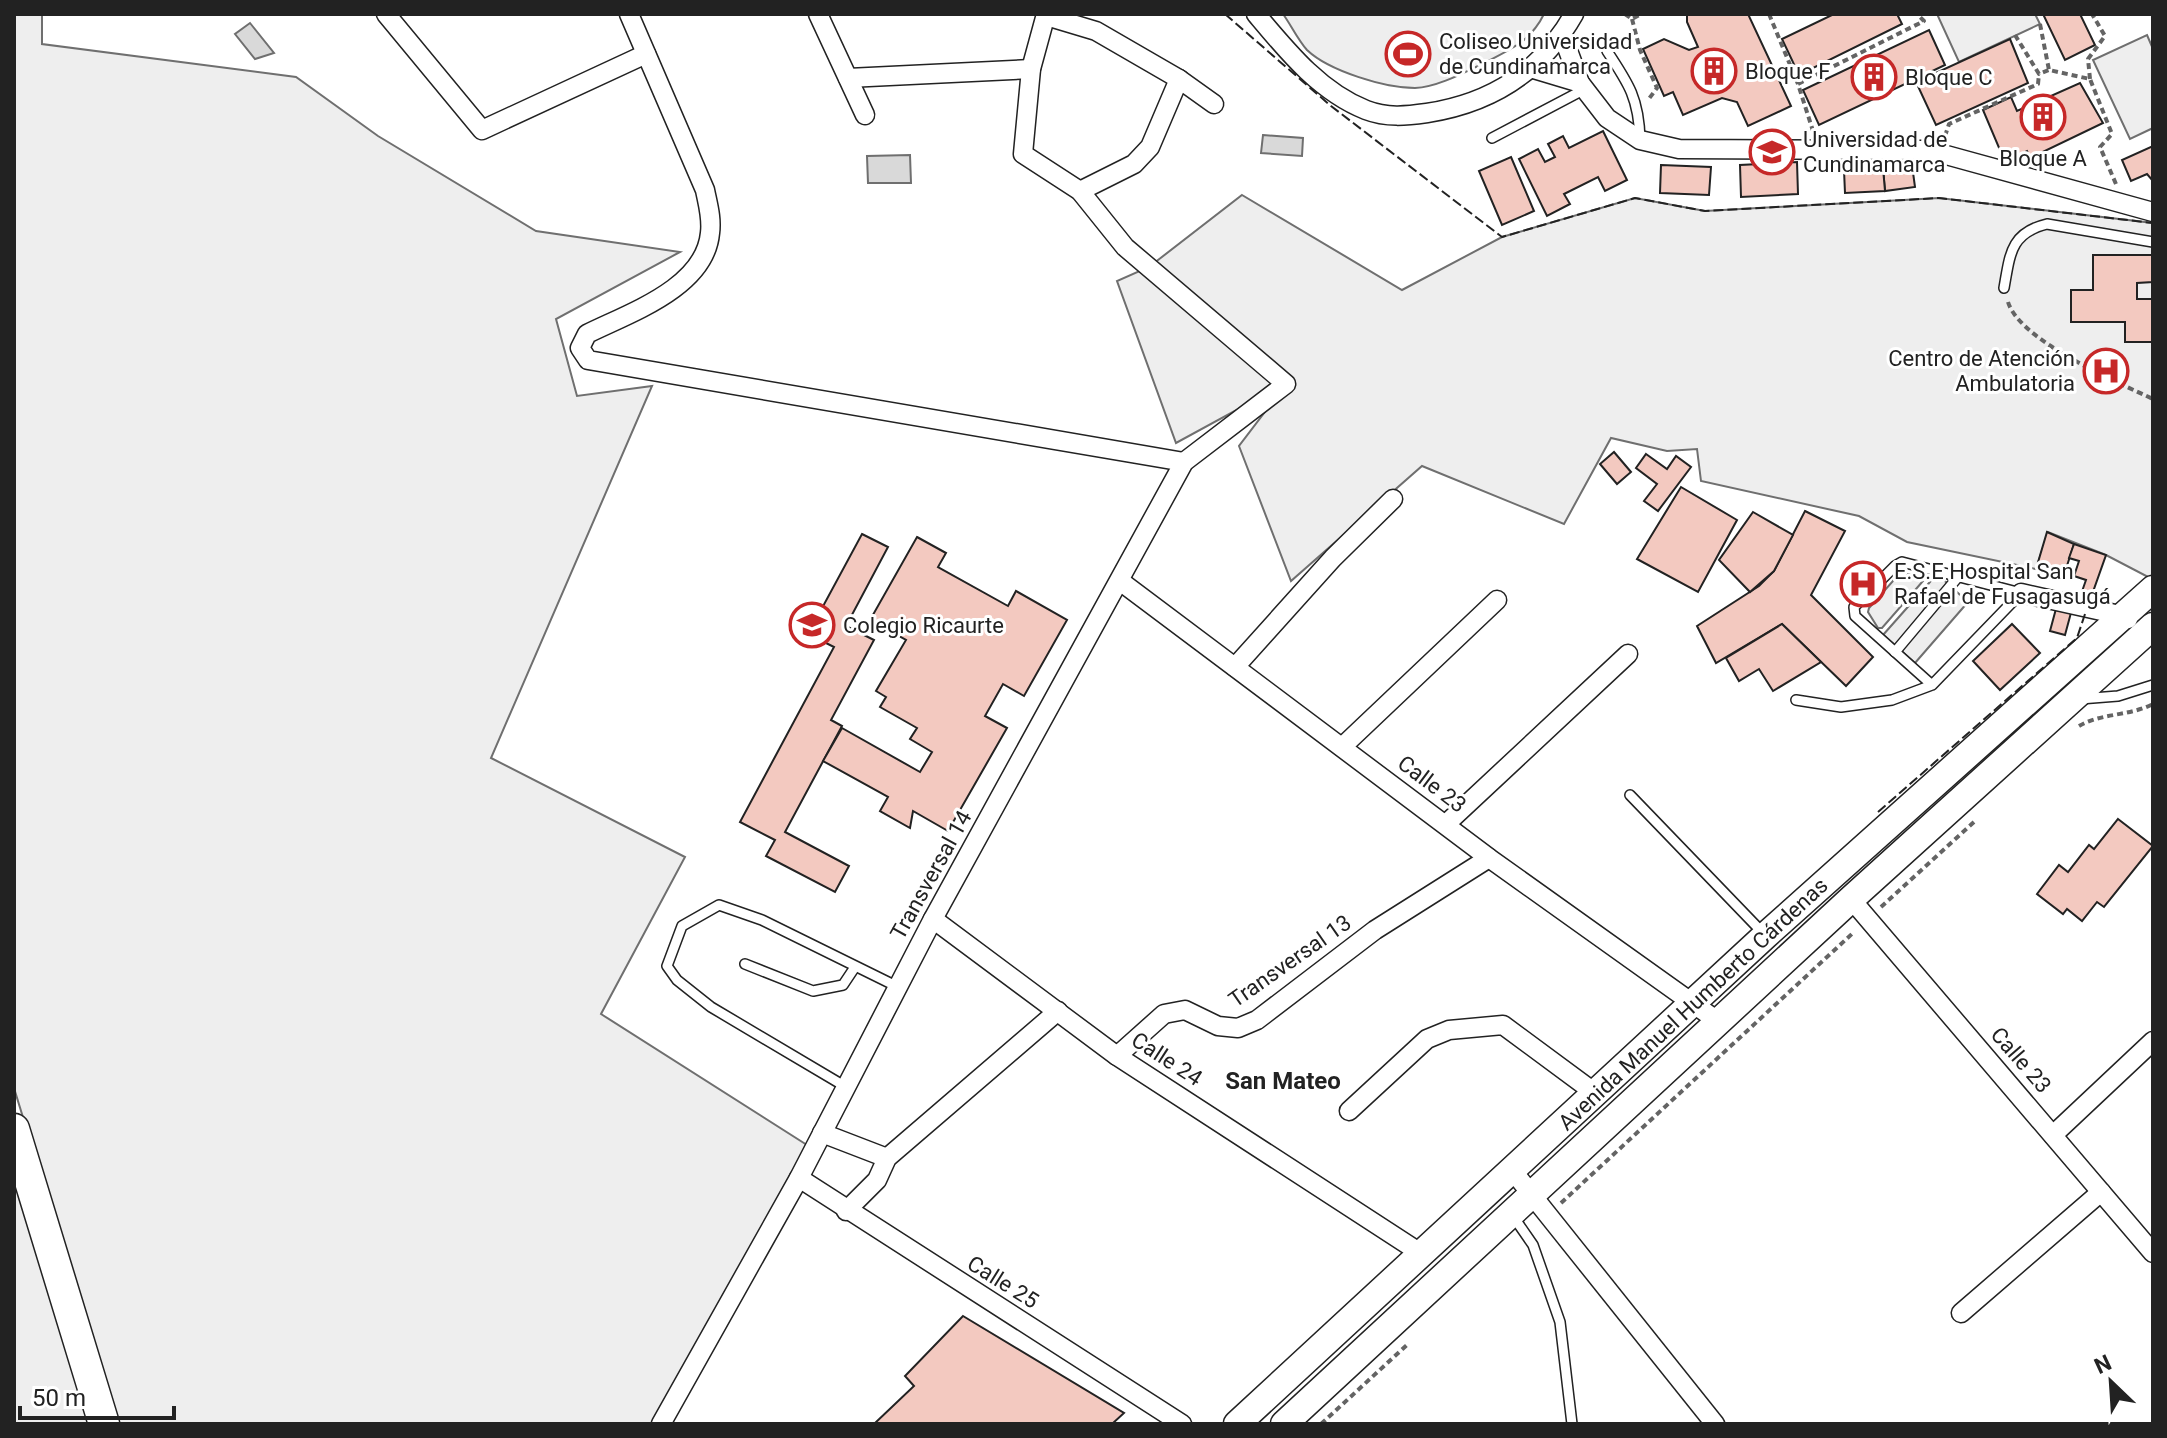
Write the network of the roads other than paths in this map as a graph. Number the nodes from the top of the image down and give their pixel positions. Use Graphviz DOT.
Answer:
graph roads {
  1 [pos="629,14"];
  2 [pos="818,14"];
  3 [pos="1256,14"];
  4 [pos="1574,14"];
  5 [pos="1046,15"];
  6 [pos="396,18"];
  7 [pos="1562,34"];
  8 [pos="1607,51"];
  9 [pos="646,54"];
  10 [pos="1530,68"];
  11 [pos="1031,69"];
  12 [pos="848,78"];
  13 [pos="1179,79"];
  14 [pos="1583,86"];
  15 [pos="1214,104"];
  16 [pos="865,115"];
  17 [pos="1492,138"];
  18 [pos="1640,140"];
  19 [pos="1080,191"];
  20 [pos="2153,212"];
  21 [pos="2153,242"];
  22 [pos="2004,288"];
  23 [pos="1184,462"];
  24 [pos="1393,499"];
  25 [pos="1958,577"];
  26 [pos="1120,581"];
  27 [pos="2153,589"];
  28 [pos="2021,593"];
  29 [pos="1497,600"];
  30 [pos="2124,616"];
  31 [pos="2149,630"];
  32 [pos="1895,652"];
  33 [pos="1628,654"];
  34 [pos="1235,667"];
  35 [pos="1932,685"];
  36 [pos="2153,685"];
  37 [pos="1796,700"];
  38 [pos="2073,700"];
  39 [pos="1342,747"];
  40 [pos="1630,795"];
  41 [pos="1446,824"];
  42 [pos="1489,858"];
  43 [pos="1860,909"];
  44 [pos="933,919"];
  45 [pos="1765,936"];
  46 [pos="745,964"];
  47 [pos="855,967"];
  48 [pos="898,987"];
  49 [pos="1693,1003"];
  50 [pos="1058,1011"];
  51 [pos="1719,1022"];
  52 [pos="2153,1041"];
  53 [pos="1117,1056"];
  54 [pos="846,1087"];
  55 [pos="1595,1093"];
  56 [pos="1349,1111"];
  57 [pos="14,1129"];
  58 [pos="822,1133"];
  59 [pos="2053,1135"];
  60 [pos="887,1158"];
  61 [pos="1512,1170"];
  62 [pos="799,1178"];
  63 [pos="2101,1192"];
  64 [pos="1541,1204"];
  65 [pos="846,1211"];
  66 [pos="1512,1213"];
  67 [pos="2153,1253"];
  68 [pos="1422,1254"];
  69 [pos="1961,1313"];
  70 [pos="104,1424"];
  71 [pos="661,1424"];
  72 [pos="1182,1424"];
  73 [pos="1237,1424"];
  74 [pos="1284,1424"];
  75 [pos="1572,1424"];
  76 [pos="1715,1424"];
  1 -- 9 [label="street"];
  2 -- 12 [label="street"];
  3 -- 10 [label="street"];
  4 -- 7 [label="street"];
  5 -- 11 [label="street"];
  5 -- 13 [label="street"];
  6 -- 9 [label="street"];
  7 -- 10 [label="street"];
  7 -- 14 [label="street"];
  8 -- 18 [label="lane"];
  9 -- 23 [label="street"];
  10 -- 14 [label="street"];
  11 -- 12 [label="street"];
  11 -- 19 [label="street"];
  12 -- 16 [label="street"];
  13 -- 15 [label="street"];
  13 -- 19 [label="street"];
  14 -- 17 [label="lane"];
  14 -- 18 [label="street"];
  18 -- 20 [label="street"];
  19 -- 23 [label="street, Transversal 14"];
  21 -- 22 [label="lane"];
  23 -- 26 [label="street, Transversal 14"];
  24 -- 34 [label="street"];
  25 -- 28 [label="lane"];
  25 -- 32 [label="lane"];
  25 -- 32 [label="lane"];
  26 -- 34 [label="street, Calle 23"];
  26 -- 44 [label="street, Transversal 14"];
  27 -- 30 [label="main road, Avenida Manuel Humberto Cárdenas"];
  28 -- 30 [label="street"];
  28 -- 35 [label="lane"];
  29 -- 39 [label="street"];
  30 -- 31 [label="street"];
  30 -- 45 [label="main road, Avenida Manuel Humberto Cárdenas"];
  31 -- 38 [label="main road, Avenida Manuel Humberto Cárdenas"];
  32 -- 35 [label="lane"];
  33 -- 41 [label="street"];
  34 -- 39 [label="street, Calle 23"];
  35 -- 37 [label="lane"];
  36 -- 38 [label="lane"];
  38 -- 43 [label="main road, Avenida Manuel Humberto Cárdenas"];
  39 -- 41 [label="street, Calle 23"];
  40 -- 45 [label="lane"];
  41 -- 42 [label="street, Calle 23"];
  42 -- 49 [label="street, Calle 23"];
  42 -- 53 [label="street, Transversal 13"];
  43 -- 51 [label="main road, Avenida Manuel Humberto Cárdenas"];
  43 -- 59 [label="street, Calle 23"];
  44 -- 48 [label="street, Transversal 14"];
  44 -- 50 [label="street, Calle 24"];
  45 -- 49 [label="main road, Avenida Manuel Humberto Cárdenas"];
  46 -- 47 [label="lane"];
  47 -- 48 [label="lane"];
  47 -- 54 [label="lane"];
  48 -- 54 [label="street, Transversal 14"];
  49 -- 51 [label="street, Calle 23"];
  49 -- 55 [label="main road, Avenida Manuel Humberto Cárdenas"];
  50 -- 53 [label="street, Calle 24"];
  50 -- 60 [label="street"];
  51 -- 64 [label="main road, Avenida Manuel Humberto Cárdenas"];
  52 -- 59 [label="street"];
  53 -- 68 [label="street, Calle 24"];
  54 -- 58 [label="street, Transversal 14"];
  55 -- 56 [label="street"];
  55 -- 61 [label="main road, Avenida Manuel Humberto Cárdenas"];
  57 -- 70 [label="main road"];
  58 -- 60 [label="street"];
  58 -- 62 [label="street, Transversal 14"];
  59 -- 63 [label="street, Calle 23"];
  60 -- 65 [label="street"];
  61 -- 64 [label="street"];
  61 -- 68 [label="main road, Avenida Manuel Humberto Cárdenas"];
  62 -- 65 [label="street, Calle 25"];
  62 -- 71 [label="street, Transversal 14"];
  63 -- 67 [label="street, Calle 23"];
  63 -- 69 [label="street"];
  64 -- 66 [label="main road, Avenida Manuel Humberto Cárdenas"];
  64 -- 76 [label="street"];
  65 -- 72 [label="street, Calle 25"];
  66 -- 74 [label="main road, Avenida Manuel Humberto Cárdenas"];
  66 -- 75 [label="lane"];
  68 -- 73 [label="main road, Avenida Manuel Humberto Cárdenas"];
}
